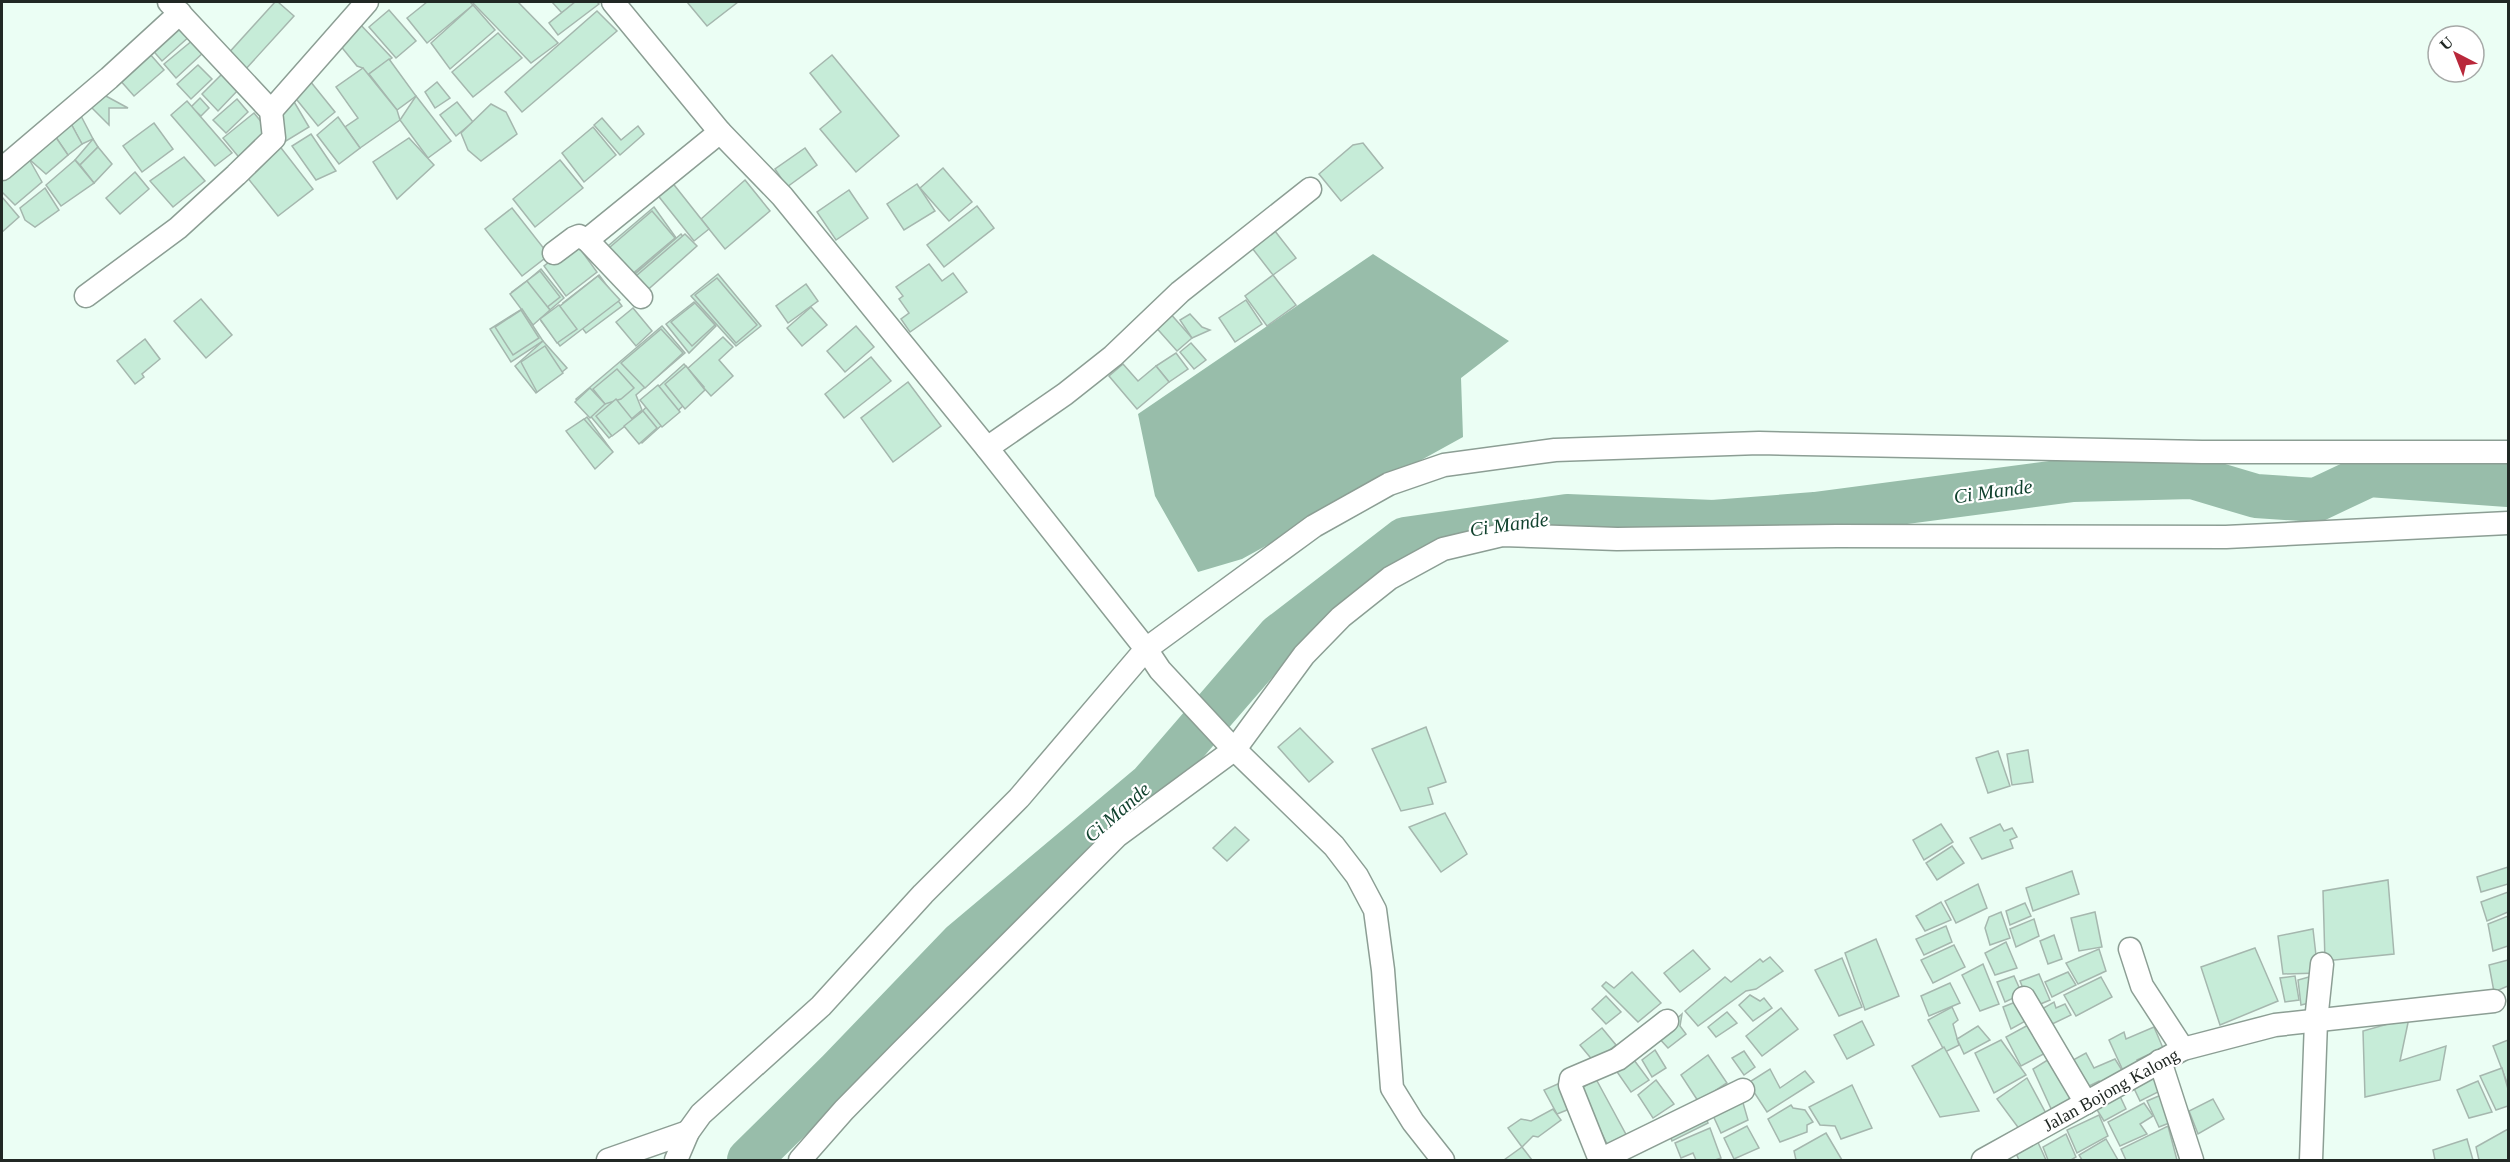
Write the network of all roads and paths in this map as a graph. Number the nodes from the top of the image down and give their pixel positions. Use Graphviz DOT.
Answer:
graph roads {
  1 [pos="367,2"];
  2 [pos="613,2"];
  3 [pos="174,7"];
  4 [pos="271,111"];
  5 [pos="720,132"];
  6 [pos="2,169"];
  7 [pos="1310,189"];
  8 [pos="587,240"];
  9 [pos="554,254"];
  10 [pos="86,296"];
  11 [pos="641,297"];
  12 [pos="987,448"];
  13 [pos="2508,453"];
  14 [pos="2508,523"];
  15 [pos="1146,649"];
  16 [pos="1231,745"];
  17 [pos="2130,949"];
  18 [pos="2322,964"];
  19 [pos="2024,998"];
  20 [pos="2494,1001"];
  21 [pos="1667,1021"];
  22 [pos="2316,1021"];
  23 [pos="2183,1049"];
  24 [pos="2160,1061"];
  25 [pos="1743,1090"];
  26 [pos="2086,1103"];
  27 [pos="688,1132"];
  28 [pos="1600,1160"];
  29 [pos="2192,1160"];
  30 [pos="608,1161"];
  31 [pos="676,1161"];
  32 [pos="800,1161"];
  33 [pos="1443,1161"];
  34 [pos="1983,1161"];
  35 [pos="2311,1161"];
  1 -- 4 [label="street"];
  2 -- 5 [label="street"];
  3 -- 4 [label="street"];
  3 -- 6 [label="street"];
  4 -- 10 [label="street"];
  5 -- 8 [label="street"];
  5 -- 12 [label="street"];
  7 -- 12 [label="street"];
  8 -- 9 [label="street"];
  8 -- 11 [label="street"];
  12 -- 15 [label="street"];
  13 -- 15 [label="street"];
  14 -- 16 [label="street"];
  15 -- 16 [label="street"];
  15 -- 27 [label="street"];
  16 -- 32 [label="street"];
  16 -- 33 [label="street"];
  17 -- 23 [label="street"];
  18 -- 22 [label="street"];
  19 -- 26 [label="street"];
  20 -- 22 [label="street, Jalan Bojong Kalong"];
  21 -- 28 [label="street"];
  22 -- 23 [label="street, Jalan Bojong Kalong"];
  22 -- 35 [label="street"];
  23 -- 24 [label="street, Jalan Bojong Kalong"];
  24 -- 26 [label="street, Jalan Bojong Kalong"];
  24 -- 29 [label="street"];
  25 -- 28 [label="street"];
  26 -- 34 [label="street, Jalan Bojong Kalong"];
  27 -- 30 [label="street"];
  27 -- 31 [label="street"];
}
